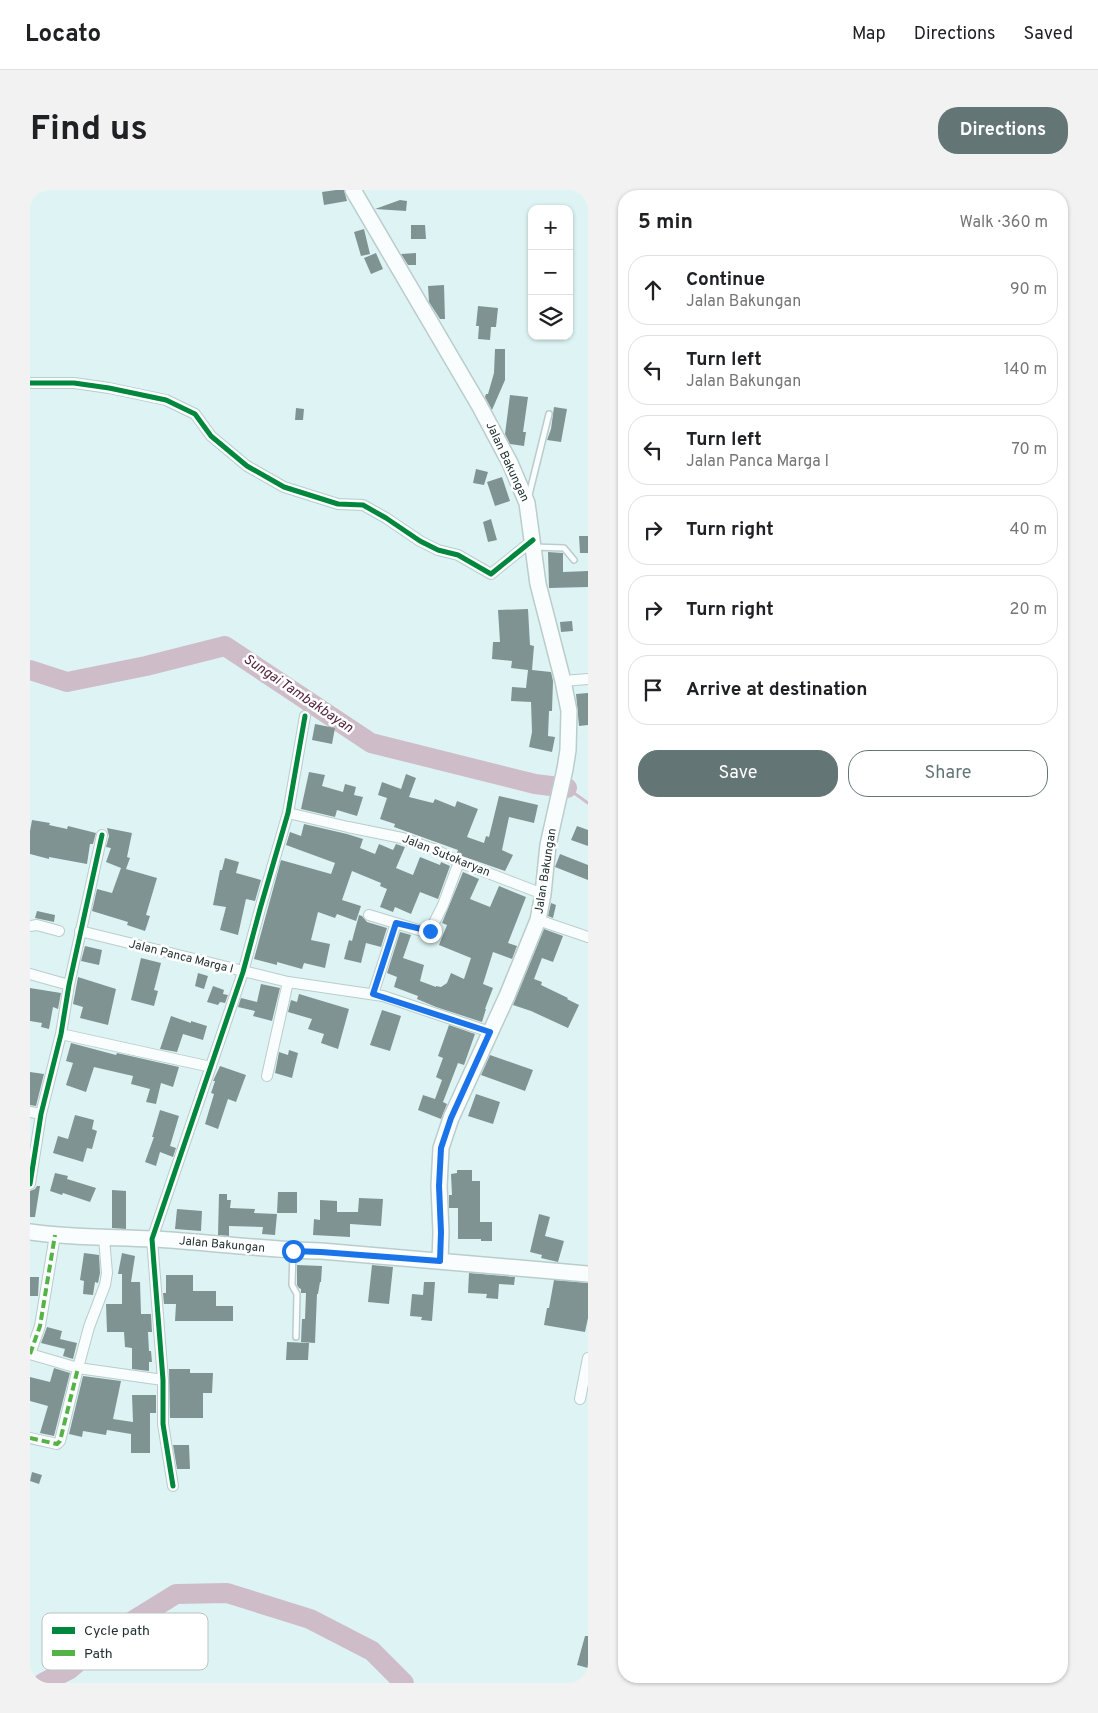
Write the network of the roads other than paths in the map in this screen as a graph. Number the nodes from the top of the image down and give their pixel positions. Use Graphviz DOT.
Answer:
graph roads {
  1 [pos="353,190"];
  2 [pos="30,383"];
  3 [pos="550,414"];
  4 [pos="527,503"];
  5 [pos="533,544"];
  6 [pos="574,560"];
  7 [pos="588,679"];
  8 [pos="563,681"];
  9 [pos="305,716"];
  10 [pos="288,813"];
  11 [pos="102,835"];
  12 [pos="459,862"];
  13 [pos="543,894"];
  14 [pos="369,915"];
  15 [pos="538,920"];
  16 [pos="396,923"];
  17 [pos="30,926"];
  18 [pos="59,931"];
  19 [pos="80,931"];
  20 [pos="588,938"];
  21 [pos="243,972"];
  22 [pos="30,974"];
  23 [pos="288,982"];
  24 [pos="69,985"];
  25 [pos="373,994"];
  26 [pos="490,1032"];
  27 [pos="61,1034"];
  28 [pos="211,1067"];
  29 [pos="267,1076"];
  30 [pos="35,1113"];
  31 [pos="30,1184"];
  32 [pos="30,1232"];
  33 [pos="55,1235"];
  34 [pos="104,1238"];
  35 [pos="152,1239"];
  36 [pos="293,1251"];
  37 [pos="440,1261"];
  38 [pos="588,1274"];
  39 [pos="296,1337"];
  40 [pos="30,1354"];
  41 [pos="588,1358"];
  42 [pos="78,1368"];
  43 [pos="163,1380"];
  44 [pos="580,1399"];
  45 [pos="30,1438"];
  46 [pos="173,1486"];
  1 -- 4 [label="main road, Jalan Bakungan"];
  2 -- 5 [label="street"];
  3 -- 4 [label="lane"];
  4 -- 5 [label="main road, Jalan Bakungan"];
  5 -- 6 [label="lane"];
  5 -- 8 [label="main road, Jalan Bakungan"];
  7 -- 8 [label="street"];
  8 -- 13 [label="main road, Jalan Bakungan"];
  9 -- 10 [label="street"];
  10 -- 12 [label="street, Jalan Sutokaryan"];
  10 -- 21 [label="street"];
  11 -- 19 [label="street"];
  12 -- 13 [label="street, Jalan Sutokaryan"];
  12 -- 16 [label="street"];
  13 -- 15 [label="main road, Jalan Bakungan"];
  14 -- 16 [label="street"];
  15 -- 20 [label="street"];
  15 -- 26 [label="main road, Jalan Bakungan"];
  16 -- 25 [label="street"];
  17 -- 18 [label="street"];
  19 -- 21 [label="street, Jalan Panca Marga I"];
  19 -- 24 [label="street"];
  21 -- 23 [label="street, Jalan Panca Marga I"];
  21 -- 28 [label="street"];
  22 -- 24 [label="street"];
  23 -- 25 [label="street, Jalan Panca Marga I"];
  23 -- 29 [label="street"];
  24 -- 27 [label="street"];
  25 -- 26 [label="street, Jalan Panca Marga I"];
  26 -- 37 [label="main road, Jalan Bakungan"];
  27 -- 28 [label="street"];
  27 -- 30 [label="street"];
  28 -- 35 [label="street"];
  30 -- 31 [label="street"];
  32 -- 33 [label="main road, Jalan Bakungan"];
  33 -- 34 [label="main road, Jalan Bakungan"];
  33 -- 40 [label="street"];
  34 -- 35 [label="main road, Jalan Bakungan"];
  34 -- 42 [label="street"];
  35 -- 36 [label="main road, Jalan Bakungan"];
  35 -- 43 [label="street"];
  36 -- 37 [label="main road, Jalan Bakungan"];
  36 -- 39 [label="lane"];
  37 -- 38 [label="main road"];
  40 -- 42 [label="street"];
  41 -- 44 [label="street"];
  42 -- 43 [label="street"];
  42 -- 45 [label="street"];
  43 -- 46 [label="street"];
}
